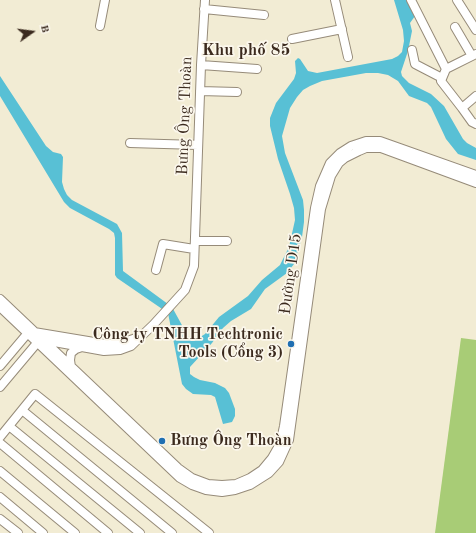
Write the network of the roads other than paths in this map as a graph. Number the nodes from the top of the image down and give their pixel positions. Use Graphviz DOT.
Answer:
graph roads {
  1 [pos="105,0"];
  2 [pos="205,0"];
  3 [pos="335,0"];
  4 [pos="411,0"];
  5 [pos="457,0"];
  6 [pos="204,9"];
  7 [pos="264,15"];
  8 [pos="473,17"];
  9 [pos="100,26"];
  10 [pos="455,27"];
  11 [pos="342,29"];
  12 [pos="476,30"];
  13 [pos="292,39"];
  14 [pos="412,50"];
  15 [pos="474,55"];
  16 [pos="348,57"];
  17 [pos="201,65"];
  18 [pos="257,69"];
  19 [pos="446,70"];
  20 [pos="442,78"];
  21 [pos="200,91"];
  22 [pos="237,92"];
  23 [pos="476,96"];
  24 [pos="462,108"];
  25 [pos="476,124"];
  26 [pos="130,143"];
  27 [pos="198,144"];
  28 [pos="476,176"];
  29 [pos="476,183"];
  30 [pos="195,241"];
  31 [pos="227,241"];
  32 [pos="194,249"];
  33 [pos="156,270"];
  34 [pos="0,299"];
  35 [pos="0,307"];
  36 [pos="31,333"];
  37 [pos="142,336"];
  38 [pos="40,342"];
  39 [pos="84,347"];
  40 [pos="0,366"];
  41 [pos="296,366"];
  42 [pos="71,367"];
  43 [pos="0,387"];
  44 [pos="22,410"];
  45 [pos="9,426"];
  46 [pos="0,437"];
  47 [pos="0,443"];
  48 [pos="0,471"];
  49 [pos="0,497"];
  50 [pos="0,519"];
  51 [pos="18,533"];
  52 [pos="43,533"];
  53 [pos="75,533"];
  54 [pos="108,533"];
  55 [pos="140,533"];
  56 [pos="172,533"];
  57 [pos="209,533"];
  1 -- 9 [label="street"];
  2 -- 6 [label="street, Bưng Ông Thoàn"];
  3 -- 11 [label="street"];
  4 -- 19 [label="street"];
  5 -- 8 [label="street"];
  6 -- 7 [label="street"];
  6 -- 17 [label="street, Bưng Ông Thoàn"];
  8 -- 12 [label="street"];
  10 -- 15 [label="street"];
  11 -- 13 [label="street"];
  11 -- 16 [label="street"];
  14 -- 20 [label="street"];
  15 -- 19 [label="street"];
  17 -- 18 [label="street"];
  17 -- 21 [label="street, Bưng Ông Thoàn"];
  19 -- 20 [label="street"];
  20 -- 24 [label="street"];
  21 -- 22 [label="street"];
  21 -- 27 [label="street, Bưng Ông Thoàn"];
  23 -- 24 [label="street"];
  24 -- 25 [label="street"];
  26 -- 27 [label="street"];
  27 -- 30 [label="street, Bưng Ông Thoàn"];
  28 -- 41 [label="street, Đường D15"];
  29 -- 41 [label="street, Đường D15"];
  30 -- 31 [label="street"];
  30 -- 32 [label="street, Bưng Ông Thoàn"];
  32 -- 33 [label="street"];
  32 -- 37 [label="street, Bưng Ông Thoàn"];
  34 -- 36 [label="street, Đường D15"];
  35 -- 36 [label="street, Đường D15"];
  36 -- 37 [label="street"];
  36 -- 38 [label="street, Đường D15"];
  36 -- 40 [label="street"];
  37 -- 39 [label="street, Bưng Ông Thoàn"];
  38 -- 39 [label="street, Bưng Ông Thoàn"];
  38 -- 41 [label="street, Đường D15"];
  38 -- 42 [label="street, Đường D15"];
  38 -- 43 [label="street"];
  39 -- 42 [label="street"];
  41 -- 42 [label="street, Đường D15"];
  44 -- 45 [label="street"];
  44 -- 56 [label="street"];
  44 -- 57 [label="street"];
  45 -- 46 [label="street"];
  45 -- 55 [label="street"];
  47 -- 54 [label="street"];
  48 -- 53 [label="street"];
  49 -- 52 [label="street"];
  50 -- 51 [label="street"];
}
